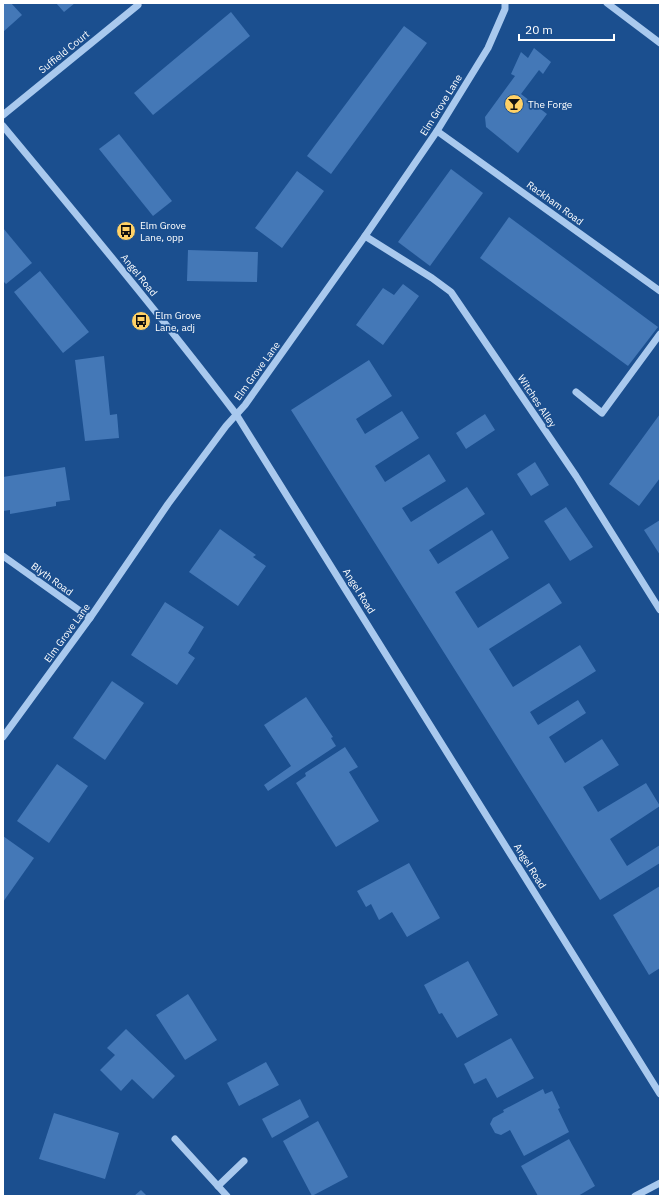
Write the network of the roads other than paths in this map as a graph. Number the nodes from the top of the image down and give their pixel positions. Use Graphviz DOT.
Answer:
graph roads {
  1 [pos="505,3"];
  2 [pos="607,3"];
  3 [pos="138,5"];
  4 [pos="660,43"];
  5 [pos="3,115"];
  6 [pos="3,126"];
  7 [pos="437,131"];
  8 [pos="365,236"];
  9 [pos="660,291"];
  10 [pos="660,334"];
  11 [pos="576,392"];
  12 [pos="236,414"];
  13 [pos="3,556"];
  14 [pos="660,610"];
  15 [pos="90,618"];
  16 [pos="3,737"];
  17 [pos="660,1094"];
  18 [pos="175,1139"];
  19 [pos="244,1161"];
  20 [pos="660,1183"];
  21 [pos="218,1186"];
  22 [pos="227,1196"];
  23 [pos="635,1196"];
  1 -- 7 [label="street, Elm Grove Lane"];
  2 -- 4 [label="street"];
  3 -- 5 [label="street, Suffield Court"];
  6 -- 12 [label="street, Angel Road"];
  7 -- 8 [label="street, Elm Grove Lane"];
  7 -- 9 [label="street, Rackham Road"];
  8 -- 12 [label="street, Elm Grove Lane"];
  8 -- 14 [label="street, Witches Alley"];
  10 -- 11 [label="street"];
  12 -- 15 [label="street, Elm Grove Lane"];
  12 -- 17 [label="street, Angel Road"];
  13 -- 15 [label="street, Blyth Road"];
  15 -- 16 [label="street, Elm Grove Lane"];
  18 -- 21 [label="street"];
  19 -- 21 [label="street"];
  20 -- 23 [label="street"];
  21 -- 22 [label="street"];
}
